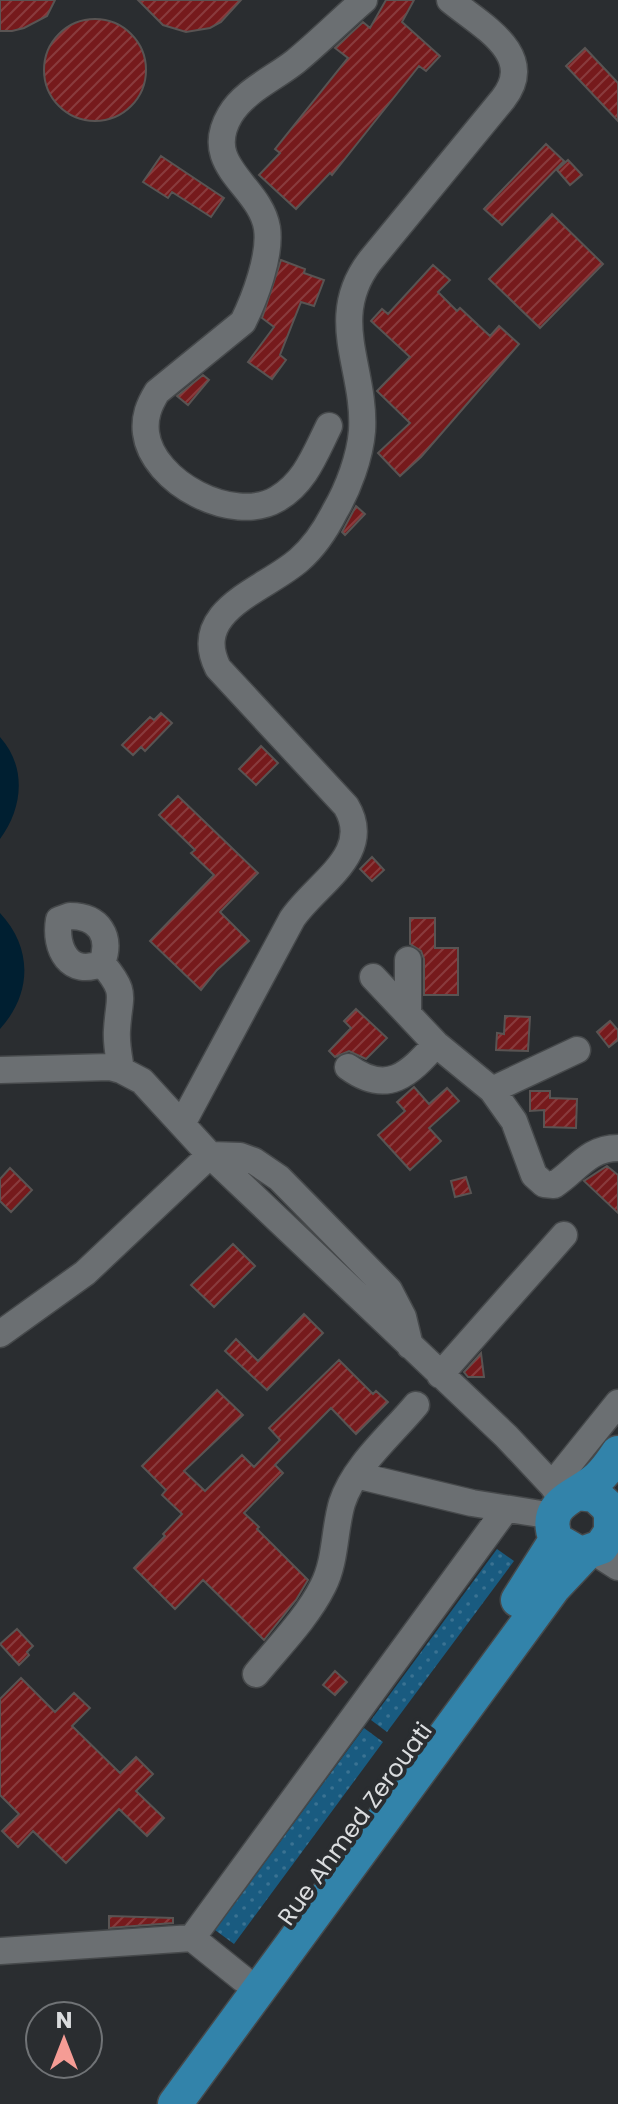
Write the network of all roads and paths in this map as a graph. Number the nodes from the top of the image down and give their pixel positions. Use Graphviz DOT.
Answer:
graph roads {
  1 [pos="364,0"];
  2 [pos="450,0"];
  3 [pos="329,426"];
  4 [pos="408,960"];
  5 [pos="102,963"];
  6 [pos="373,977"];
  7 [pos="408,1014"];
  8 [pos="436,1044"];
  9 [pos="577,1050"];
  10 [pos="348,1067"];
  11 [pos="0,1070"];
  12 [pos="121,1070"];
  13 [pos="492,1090"];
  14 [pos="182,1124"];
  15 [pos="618,1148"];
  16 [pos="210,1155"];
  17 [pos="564,1235"];
  18 [pos="0,1334"];
  19 [pos="440,1375"];
  20 [pos="618,1403"];
  21 [pos="416,1405"];
  22 [pos="618,1453"];
  23 [pos="356,1475"];
  24 [pos="506,1509"];
  25 [pos="588,1523"];
  26 [pos="256,1674"];
  27 [pos="192,1938"];
  28 [pos="0,1951"];
  29 [pos="243,1979"];
  30 [pos="149,2104"];
  31 [pos="175,2104"];
  1 -- 3 [label="lane"];
  2 -- 14 [label="lane"];
  4 -- 7 [label="lane"];
  5 -- 12 [label="lane"];
  6 -- 7 [label="lane"];
  7 -- 8 [label="lane"];
  8 -- 10 [label="lane"];
  8 -- 13 [label="lane"];
  9 -- 13 [label="lane"];
  11 -- 12 [label="lane"];
  12 -- 14 [label="lane"];
  13 -- 15 [label="lane"];
  14 -- 16 [label="lane"];
  16 -- 18 [label="lane"];
  16 -- 19 [label="lane"];
  17 -- 19 [label="lane"];
  19 -- 25 [label="lane"];
  20 -- 25 [label="lane"];
  21 -- 23 [label="lane"];
  22 -- 25 [label="main road"];
  23 -- 24 [label="lane"];
  23 -- 26 [label="lane"];
  24 -- 25 [label="lane"];
  24 -- 27 [label="lane"];
  25 -- 29 [label="main road, Rue Ahmed Zerouati"];
  25 -- 31 [label="main road"];
  27 -- 28 [label="lane"];
  27 -- 29 [label="lane"];
  29 -- 30 [label="main road, Rue Ahmed Zerouati"];
}
